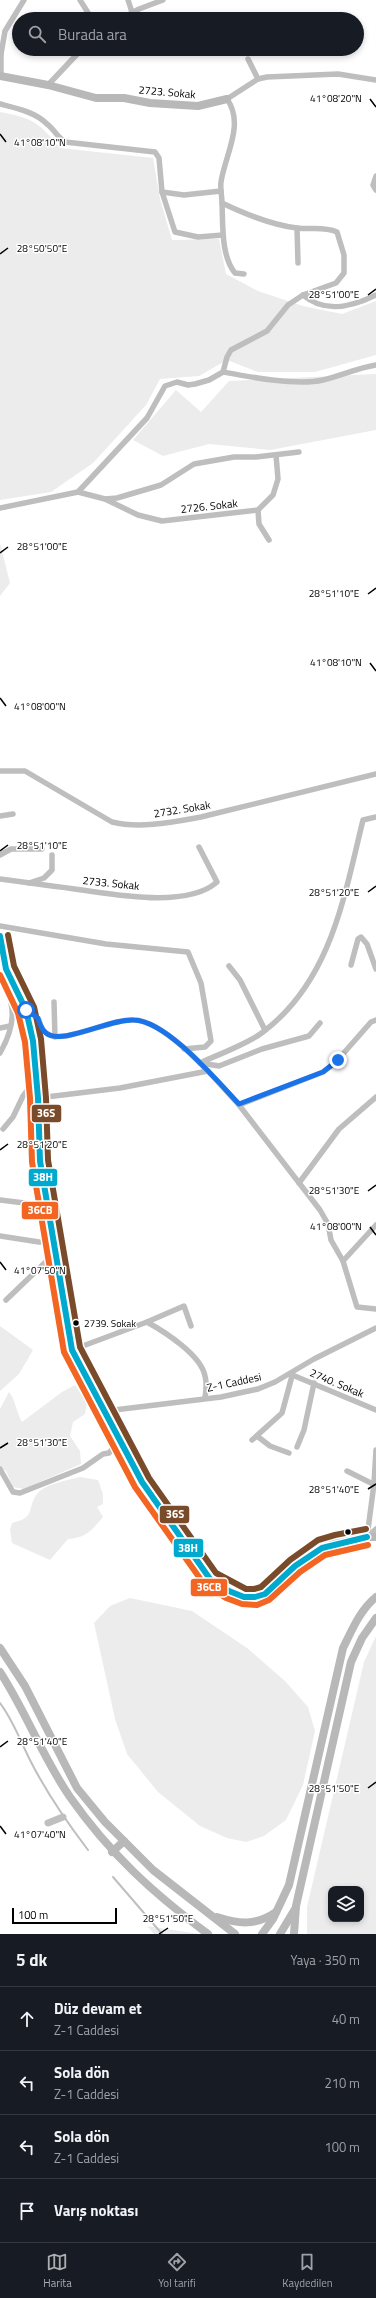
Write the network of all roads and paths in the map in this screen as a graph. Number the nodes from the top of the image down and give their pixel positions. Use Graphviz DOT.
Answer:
graph roads {
  1 [pos="24,0"];
  2 [pos="80,0"];
  3 [pos="128,0"];
  4 [pos="164,0"];
  5 [pos="17,12"];
  6 [pos="88,12"];
  7 [pos="132,12"];
  8 [pos="12,20"];
  9 [pos="0,46"];
  10 [pos="1,54"];
  11 [pos="75,56"];
  12 [pos="248,59"];
  13 [pos="0,76"];
  14 [pos="258,79"];
  15 [pos="376,80"];
  16 [pos="48,85"];
  17 [pos="227,99"];
  18 [pos="0,104"];
  19 [pos="376,176"];
  20 [pos="376,190"];
  21 [pos="221,191"];
  22 [pos="162,192"];
  23 [pos="222,203"];
  24 [pos="297,228"];
  25 [pos="223,235"];
  26 [pos="298,263"];
  27 [pos="244,274"];
  28 [pos="303,295"];
  29 [pos="376,295"];
  30 [pos="376,365"];
  31 [pos="223,372"];
  32 [pos="299,452"];
  33 [pos="276,455"];
  34 [pos="78,492"];
  35 [pos="105,499"];
  36 [pos="0,508"];
  37 [pos="258,510"];
  38 [pos="268,540"];
  39 [pos="0,771"];
  40 [pos="376,774"];
  41 [pos="13,814"];
  42 [pos="0,816"];
  43 [pos="376,817"];
  44 [pos="199,847"];
  45 [pos="42,849"];
  46 [pos="0,855"];
  47 [pos="52,855"];
  48 [pos="0,879"];
  49 [pos="27,883"];
  50 [pos="0,926"];
  51 [pos="0,936"];
  52 [pos="351,965"];
  53 [pos="229,966"];
  54 [pos="6,969"];
  55 [pos="376,969"];
  56 [pos="54,1002"];
  57 [pos="26,1010"];
  58 [pos="376,1020"];
  59 [pos="320,1023"];
  60 [pos="10,1026"];
  61 [pos="0,1028"];
  62 [pos="265,1030"];
  63 [pos="55,1037"];
  64 [pos="184,1049"];
  65 [pos="0,1053"];
  66 [pos="200,1063"];
  67 [pos="208,1072"];
  68 [pos="36,1078"];
  69 [pos="376,1097"];
  70 [pos="38,1098"];
  71 [pos="239,1104"];
  72 [pos="3,1129"];
  73 [pos="299,1183"];
  74 [pos="0,1200"];
  75 [pos="49,1206"];
  76 [pos="376,1225"];
  77 [pos="0,1236"];
  78 [pos="53,1242"];
  79 [pos="54,1254"];
  80 [pos="343,1261"];
  81 [pos="6,1300"];
  82 [pos="376,1309"];
  83 [pos="147,1322"];
  84 [pos="191,1326"];
  85 [pos="376,1328"];
  86 [pos="72,1350"];
  87 [pos="291,1375"];
  88 [pos="314,1384"];
  89 [pos="205,1398"];
  90 [pos="376,1410"];
  91 [pos="106,1411"];
  92 [pos="122,1441"];
  93 [pos="297,1447"];
  94 [pos="376,1450"];
  95 [pos="289,1453"];
  96 [pos="0,1469"];
  97 [pos="347,1471"];
  98 [pos="375,1484"];
  99 [pos="376,1529"];
  100 [pos="367,1537"];
  101 [pos="376,1538"];
  102 [pos="376,1598"];
  103 [pos="376,1618"];
  104 [pos="0,1648"];
  105 [pos="0,1672"];
  106 [pos="124,1841"];
  107 [pos="112,1852"];
  108 [pos="296,1906"];
  109 [pos="278,1910"];
  110 [pos="212,1915"];
  111 [pos="208,1934"];
  112 [pos="235,1934"];
  113 [pos="262,1934"];
  114 [pos="280,1934"];
  115 [pos="294,1934"];
  1 -- 5 [label="street"];
  2 -- 6 [label="street"];
  3 -- 7 [label="street"];
  4 -- 7 [label="street"];
  8 -- 10 [label="street"];
  9 -- 10 [label="street"];
  10 -- 13 [label="street"];
  11 -- 16 [label="street"];
  12 -- 14 [label="street"];
  13 -- 16 [label="main road, 2723. Sokak"];
  14 -- 15 [label="street, 2723. Sokak"];
  14 -- 17 [label="street, 2723. Sokak"];
  16 -- 17 [label="main road, 2723. Sokak"];
  17 -- 21 [label="street"];
  18 -- 22 [label="street"];
  19 -- 20 [label="street"];
  21 -- 22 [label="street"];
  21 -- 23 [label="street"];
  22 -- 25 [label="street"];
  23 -- 24 [label="street"];
  23 -- 25 [label="street"];
  24 -- 26 [label="street"];
  24 -- 28 [label="street"];
  25 -- 27 [label="street"];
  28 -- 29 [label="street"];
  28 -- 31 [label="street"];
  30 -- 31 [label="street"];
  31 -- 34 [label="street"];
  32 -- 33 [label="street, 2726. Sokak"];
  33 -- 35 [label="street, 2726. Sokak"];
  33 -- 37 [label="street"];
  34 -- 35 [label="street, 2726. Sokak"];
  34 -- 36 [label="street, 2726. Sokak"];
  35 -- 37 [label="street, 2726. Sokak"];
  37 -- 38 [label="street"];
  39 -- 40 [label="street, 2732. Sokak"];
  41 -- 42 [label="street"];
  43 -- 62 [label="street"];
  44 -- 49 [label="street, 2733. Sokak"];
  45 -- 46 [label="street"];
  47 -- 49 [label="street"];
  48 -- 49 [label="street, 2733. Sokak"];
  50 -- 64 [label="street"];
  51 -- 54 [label="main road"];
  52 -- 55 [label="street"];
  53 -- 62 [label="street"];
  54 -- 57 [label="main road"];
  54 -- 60 [label="street"];
  56 -- 63 [label="street"];
  57 -- 63 [label="street"];
  57 -- 68 [label="main road"];
  58 -- 71 [label="street"];
  59 -- 66 [label="street"];
  60 -- 61 [label="street"];
  60 -- 65 [label="street"];
  62 -- 66 [label="street"];
  63 -- 64 [label="street"];
  64 -- 66 [label="street"];
  66 -- 67 [label="street"];
  67 -- 70 [label="street"];
  67 -- 71 [label="street"];
  68 -- 70 [label="main road"];
  68 -- 72 [label="street"];
  69 -- 73 [label="street"];
  70 -- 75 [label="main road"];
  71 -- 73 [label="street"];
  73 -- 80 [label="street"];
  74 -- 75 [label="street"];
  75 -- 78 [label="main road"];
  76 -- 80 [label="street"];
  77 -- 78 [label="street"];
  78 -- 79 [label="main road"];
  79 -- 81 [label="street"];
  79 -- 86 [label="main road"];
  80 -- 82 [label="street"];
  83 -- 84 [label="street"];
  83 -- 86 [label="street"];
  83 -- 89 [label="street"];
  85 -- 87 [label="street, Z-1 Caddesi"];
  86 -- 91 [label="main road"];
  87 -- 88 [label="street, 2740. Sokak"];
  87 -- 89 [label="street, Z-1 Caddesi"];
  87 -- 95 [label="street"];
  88 -- 90 [label="street, 2740. Sokak"];
  88 -- 93 [label="street"];
  89 -- 91 [label="street, Z-1 Caddesi"];
  91 -- 92 [label="main road"];
  92 -- 96 [label="street"];
  92 -- 100 [label="main road"];
  94 -- 98 [label="street"];
  97 -- 98 [label="street"];
  98 -- 100 [label="street"];
  99 -- 100 [label="street"];
  100 -- 101 [label="main road"];
  102 -- 109 [label="main road"];
  103 -- 108 [label="main road"];
  104 -- 106 [label="main road"];
  105 -- 107 [label="main road"];
  106 -- 107 [label="main road"];
  106 -- 110 [label="main road"];
  107 -- 111 [label="main road"];
  108 -- 114 [label="main road"];
  108 -- 115 [label="main road"];
  109 -- 110 [label="main road"];
  109 -- 113 [label="main road"];
  110 -- 112 [label="main road"];
}
